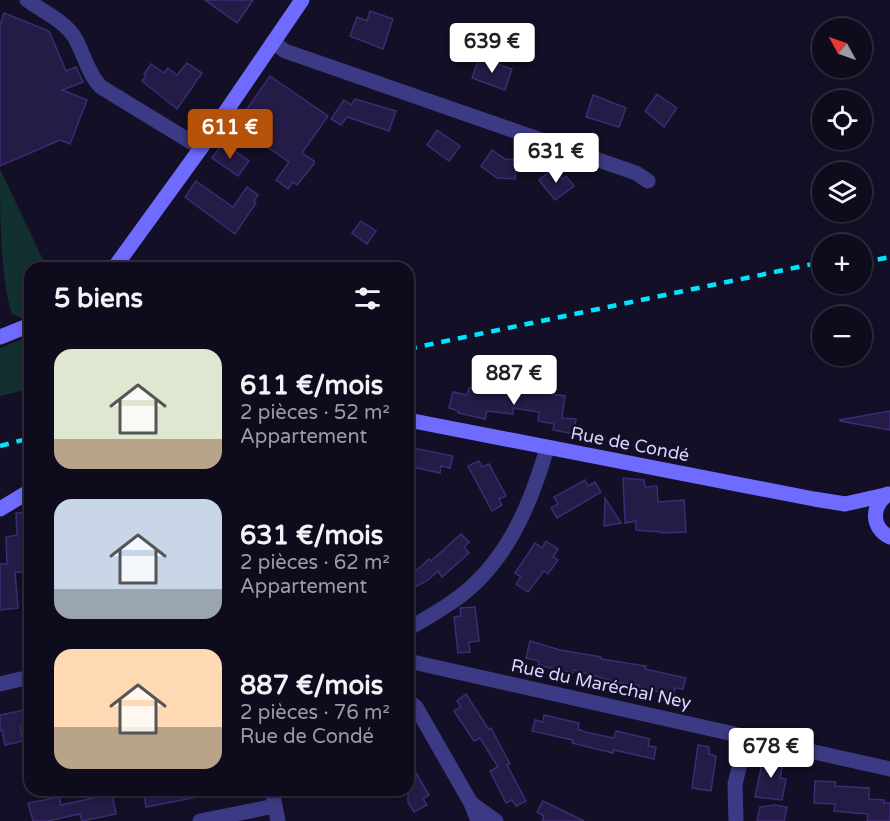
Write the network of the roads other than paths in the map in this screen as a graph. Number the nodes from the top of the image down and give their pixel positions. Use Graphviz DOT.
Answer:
graph roads {
  1 [pos="27,0"];
  2 [pos="302,0"];
  3 [pos="273,42"];
  4 [pos="201,148"];
  5 [pos="648,181"];
  6 [pos="118,262"];
  7 [pos="24,327"];
  8 [pos="0,337"];
  9 [pos="414,421"];
  10 [pos="547,448"];
  11 [pos="887,494"];
  12 [pos="24,495"];
  13 [pos="845,504"];
  14 [pos="0,509"];
  15 [pos="876,522"];
  16 [pos="890,537"];
  17 [pos="414,625"];
  18 [pos="414,662"];
  19 [pos="24,679"];
  20 [pos="0,684"];
  21 [pos="414,706"];
  22 [pos="747,736"];
  23 [pos="890,769"];
  24 [pos="273,796"];
  25 [pos="471,803"];
  26 [pos="276,814"];
  27 [pos="200,821"];
  28 [pos="478,821"];
  29 [pos="496,821"];
  30 [pos="736,821"];
  1 -- 4 [label="street"];
  2 -- 3 [label="main road"];
  3 -- 4 [label="main road"];
  3 -- 5 [label="street"];
  4 -- 6 [label="main road"];
  7 -- 8 [label="main road"];
  9 -- 10 [label="main road, Rue de Condé"];
  10 -- 13 [label="main road, Rue de Condé"];
  10 -- 17 [label="street"];
  11 -- 13 [label="main road, Rue de Condé"];
  11 -- 15 [label="main road"];
  12 -- 14 [label="main road"];
  13 -- 15 [label="main road, Rue de Condé"];
  15 -- 16 [label="main road, Rue de Condé"];
  18 -- 22 [label="street, Rue du Maréchal Ney"];
  19 -- 20 [label="street"];
  21 -- 25 [label="street"];
  22 -- 23 [label="street, Rue du Maréchal Ney"];
  22 -- 30 [label="street"];
  24 -- 26 [label="street"];
  25 -- 28 [label="street"];
  25 -- 29 [label="street"];
  26 -- 27 [label="street"];
}
